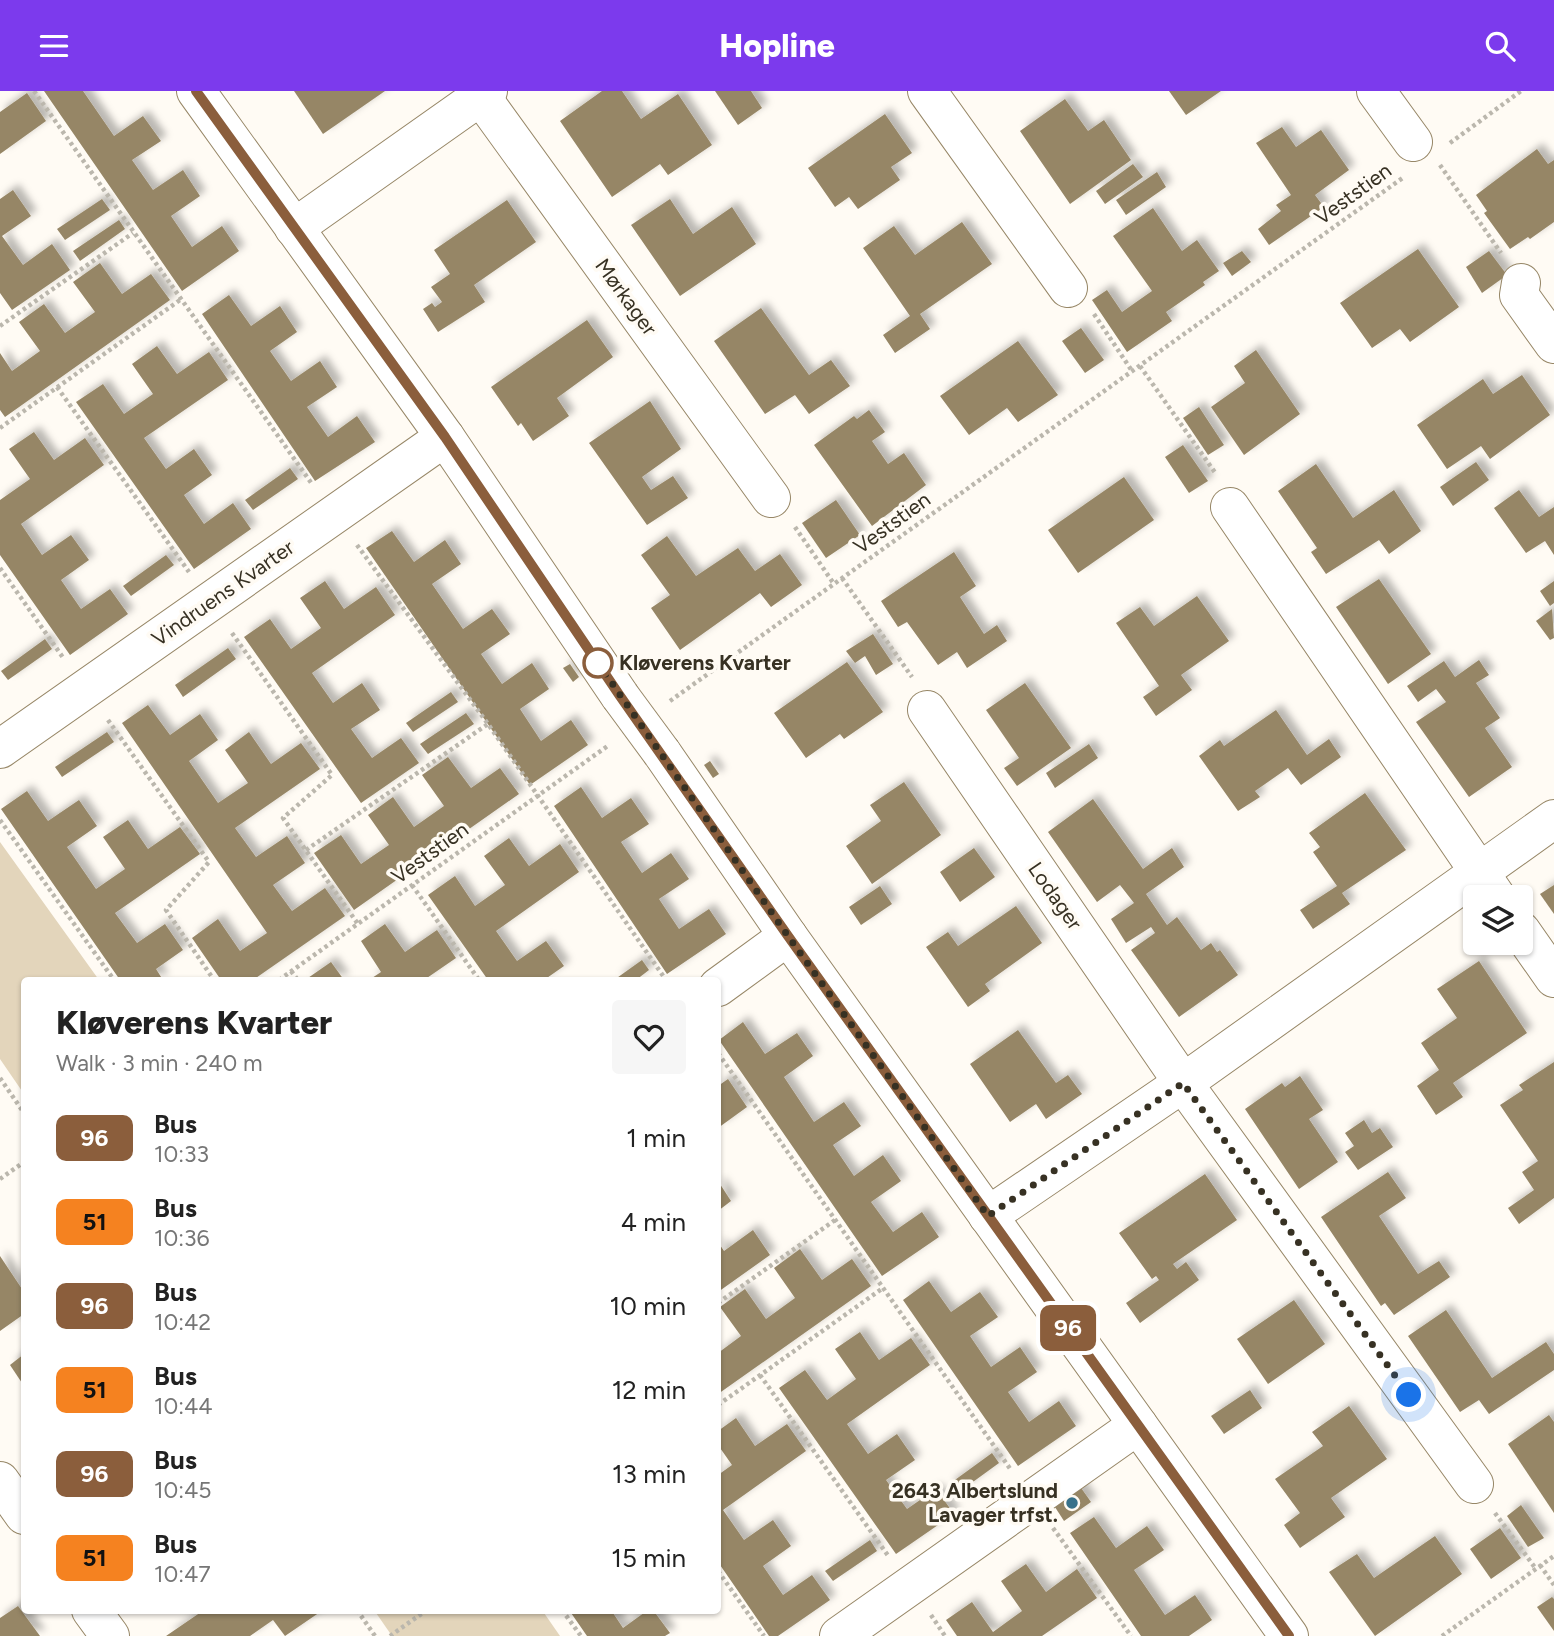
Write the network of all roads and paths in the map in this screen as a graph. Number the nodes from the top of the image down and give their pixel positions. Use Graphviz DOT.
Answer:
graph roads {
  1 [pos="196,91"];
  2 [pos="927,91"];
  3 [pos="1376,91"];
  4 [pos="1521,91"];
  5 [pos="482,93"];
  6 [pos="1424,155"];
  7 [pos="293,228"];
  8 [pos="133,233"];
  9 [pos="1521,283"];
  10 [pos="1068,288"];
  11 [pos="180,300"];
  12 [pos="0,327"];
  13 [pos="1554,344"];
  14 [pos="1140,366"];
  15 [pos="1132,371"];
  16 [pos="57,387"];
  17 [pos="0,418"];
  18 [pos="2,426"];
  19 [pos="445,437"];
  20 [pos="771,498"];
  21 [pos="1230,506"];
  22 [pos="0,568"];
  23 [pos="842,578"];
  24 [pos="834,584"];
  25 [pos="211,602"];
  26 [pos="85,689"];
  27 [pos="669,702"];
  28 [pos="927,710"];
  29 [pos="488,724"];
  30 [pos="614,741"];
  31 [pos="0,749"];
  32 [pos="1554,819"];
  33 [pos="0,820"];
  34 [pos="306,850"];
  35 [pos="412,885"];
  36 [pos="1488,885"];
  37 [pos="1463,901"];
  38 [pos="358,924"];
  39 [pos="788,936"];
  40 [pos="1533,948"];
  41 [pos="291,971"];
  42 [pos="112,977"];
  43 [pos="212,977"];
  44 [pos="283,977"];
  45 [pos="296,977"];
  46 [pos="477,977"];
  47 [pos="1554,978"];
  48 [pos="721,985"];
  49 [pos="721,1057"];
  50 [pos="0,1079"];
  51 [pos="1183,1083"];
  52 [pos="21,1109"];
  53 [pos="21,1164"];
  54 [pos="0,1179"];
  55 [pos="988,1216"];
  56 [pos="835,1220"];
  57 [pos="883,1288"];
  58 [pos="721,1301"];
  59 [pos="760,1375"];
  60 [pos="721,1403"];
  61 [pos="1138,1426"];
  62 [pos="0,1481"];
  63 [pos="1474,1484"];
  64 [pos="1033,1500"];
  65 [pos="21,1511"];
  66 [pos="1554,1556"];
  67 [pos="1538,1567"];
  68 [pos="721,1575"];
  69 [pos="1554,1585"];
  70 [pos="910,1586"];
  71 [pos="94,1614"];
  72 [pos="360,1614"];
  73 [pos="421,1614"];
  74 [pos="565,1614"];
  75 [pos="110,1636"];
  76 [pos="375,1636"];
  77 [pos="390,1636"];
  78 [pos="581,1636"];
  79 [pos="764,1636"];
  80 [pos="839,1636"];
  81 [pos="945,1636"];
  82 [pos="1131,1636"];
  83 [pos="1289,1636"];
  84 [pos="1442,1636"];
  1 -- 7 [label="street"];
  2 -- 10 [label="street"];
  3 -- 6 [label="street"];
  4 -- 6 [label="path, Veststien"];
  5 -- 7 [label="street, Mørkager"];
  5 -- 20 [label="street, Mørkager"];
  6 -- 9 [label="path"];
  6 -- 14 [label="path, Veststien"];
  7 -- 19 [label="street"];
  8 -- 12 [label="path"];
  9 -- 13 [label="street"];
  10 -- 15 [label="path"];
  11 -- 16 [label="path"];
  14 -- 15 [label="path, Veststien"];
  14 -- 21 [label="path"];
  15 -- 23 [label="path, Veststien"];
  16 -- 18 [label="path"];
  16 -- 25 [label="path"];
  17 -- 18 [label="path"];
  19 -- 25 [label="street, Vindruens Kvarter"];
  19 -- 39 [label="street, bridge"];
  20 -- 24 [label="path"];
  21 -- 36 [label="street"];
  22 -- 26 [label="path"];
  23 -- 24 [label="path, Veststien"];
  23 -- 28 [label="path"];
  24 -- 27 [label="path, Veststien"];
  25 -- 26 [label="street, Vindruens Kvarter"];
  25 -- 34 [label="path"];
  26 -- 31 [label="street, Vindruens Kvarter"];
  26 -- 43 [label="path"];
  28 -- 51 [label="street, Lodager"];
  29 -- 34 [label="path"];
  30 -- 35 [label="path, Veststien"];
  32 -- 36 [label="street"];
  33 -- 42 [label="path"];
  34 -- 38 [label="path"];
  35 -- 38 [label="path, Veststien"];
  35 -- 46 [label="path"];
  37 -- 51 [label="street"];
  38 -- 41 [label="path, Veststien"];
  39 -- 48 [label="street"];
  39 -- 55 [label="street"];
  40 -- 47 [label="street"];
  41 -- 44 [label="path, Veststien"];
  41 -- 45 [label="path"];
  49 -- 56 [label="path"];
  50 -- 52 [label="path"];
  51 -- 55 [label="street"];
  51 -- 63 [label="street, Lodager"];
  53 -- 54 [label="path"];
  55 -- 61 [label="street"];
  56 -- 57 [label="path"];
  56 -- 58 [label="path"];
  57 -- 59 [label="path"];
  57 -- 64 [label="path"];
  59 -- 60 [label="path"];
  59 -- 70 [label="path"];
  61 -- 64 [label="street"];
  61 -- 83 [label="street"];
  62 -- 65 [label="street"];
  63 -- 67 [label="path"];
  64 -- 70 [label="street"];
  64 -- 82 [label="path"];
  66 -- 67 [label="path"];
  67 -- 69 [label="path"];
  67 -- 84 [label="path"];
  68 -- 79 [label="path"];
  70 -- 80 [label="street"];
  70 -- 81 [label="path"];
  71 -- 75 [label="street"];
  72 -- 76 [label="path"];
  73 -- 77 [label="path"];
  74 -- 78 [label="path"];
}
